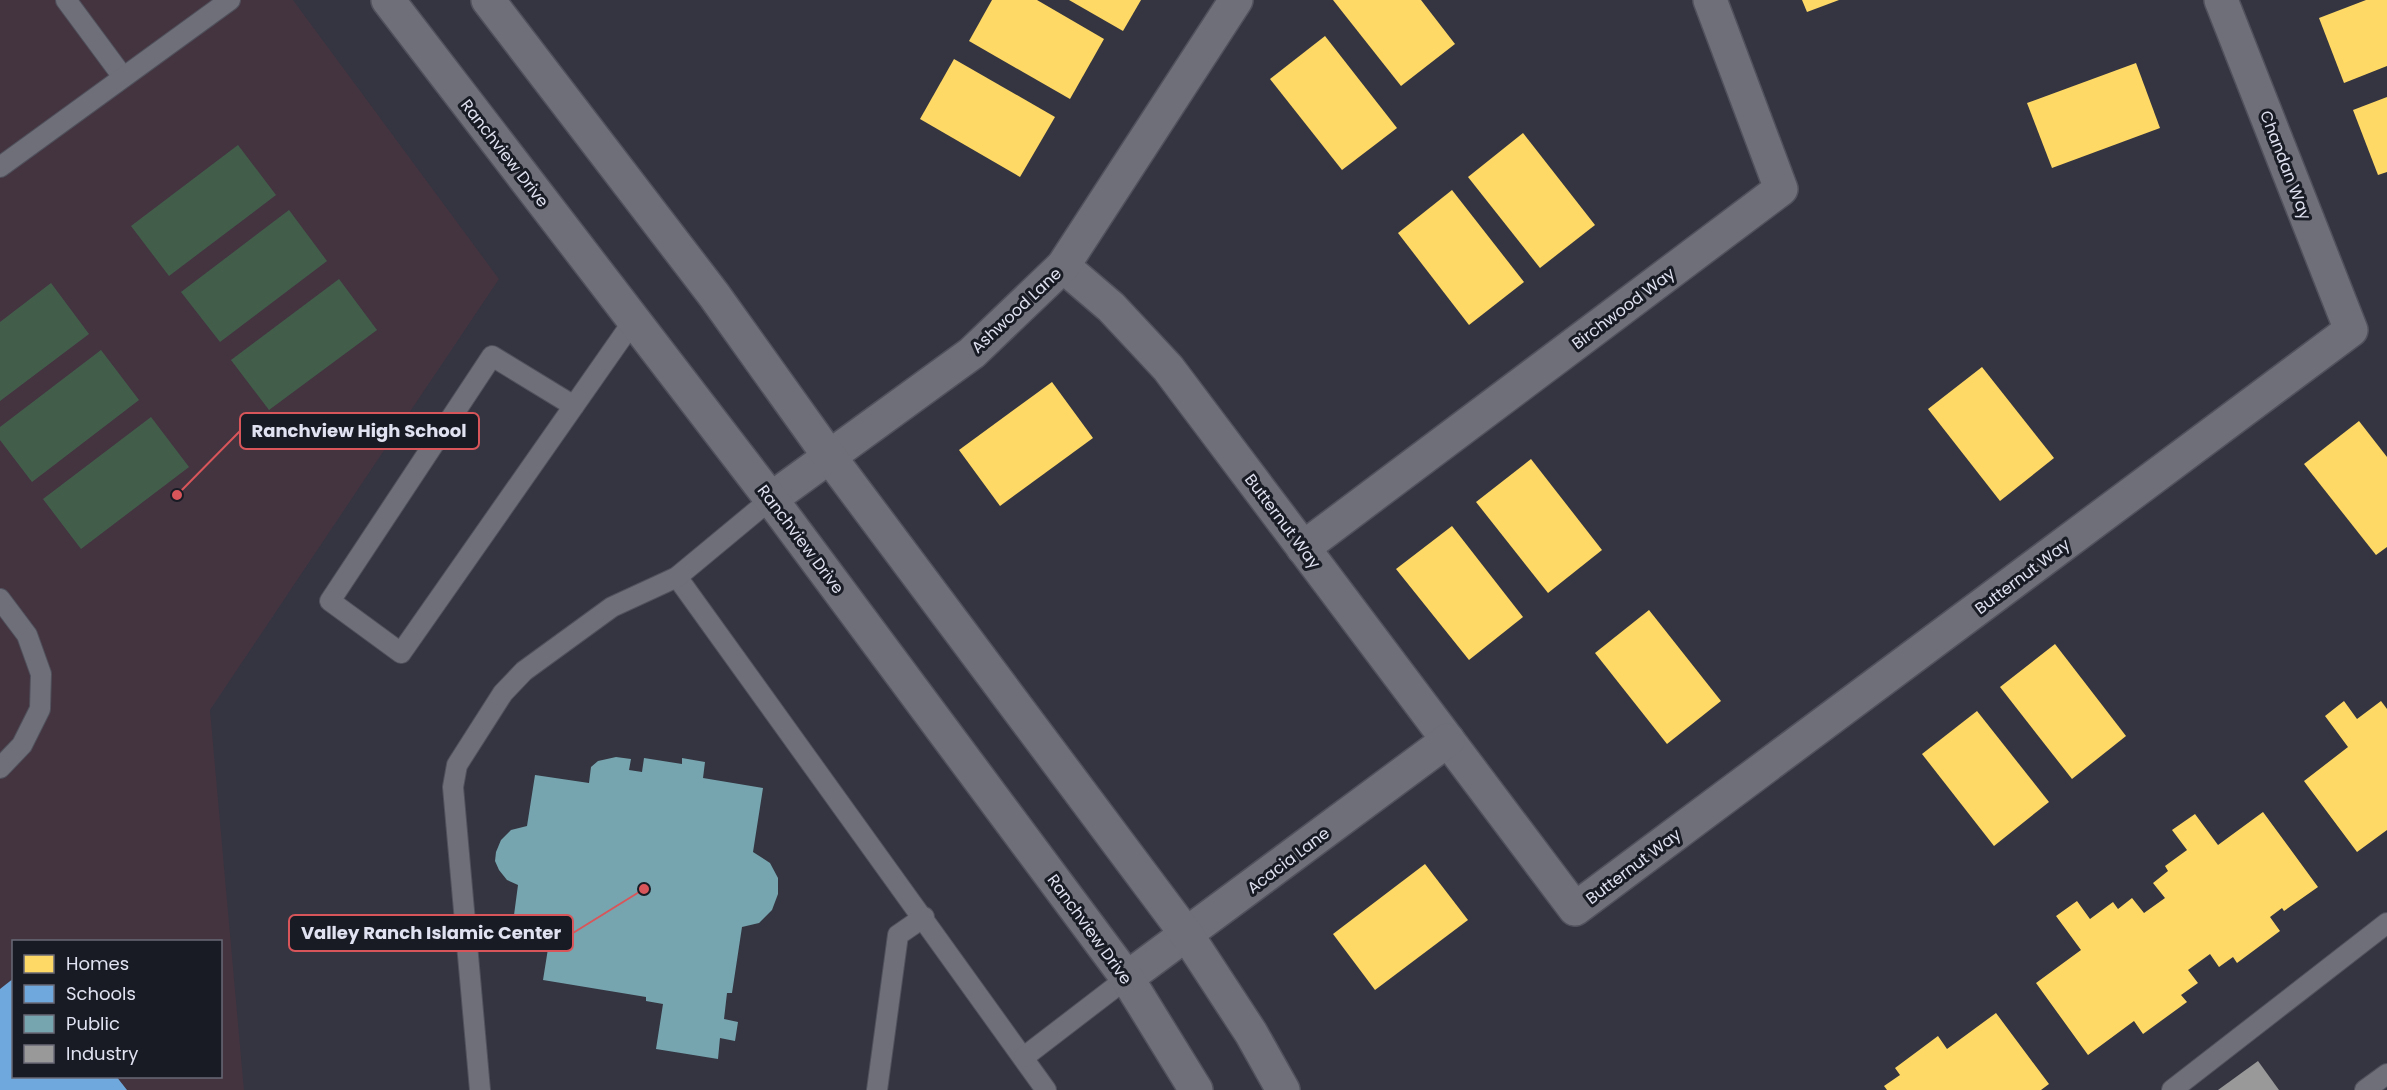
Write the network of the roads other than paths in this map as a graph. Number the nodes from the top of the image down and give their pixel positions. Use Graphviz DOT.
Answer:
graph roads {
  1 [pos="66,0"];
  2 [pos="230,0"];
  3 [pos="388,0"];
  4 [pos="488,0"];
  5 [pos="1236,0"];
  6 [pos="1710,0"];
  7 [pos="2221,0"];
  8 [pos="123,77"];
  9 [pos="0,167"];
  10 [pos="1063,266"];
  11 [pos="634,320"];
  12 [pos="2351,330"];
  13 [pos="574,406"];
  14 [pos="829,456"];
  15 [pos="771,499"];
  16 [pos="1303,548"];
  17 [pos="676,577"];
  18 [pos="0,599"];
  19 [pos="1448,740"];
  20 [pos="0,768"];
  21 [pos="924,917"];
  22 [pos="2387,923"];
  23 [pos="1187,935"];
  24 [pos="1126,978"];
  25 [pos="1024,1057"];
  26 [pos="2387,1074"];
  27 [pos="480,1090"];
  28 [pos="877,1090"];
  29 [pos="1046,1090"];
  30 [pos="1197,1090"];
  31 [pos="1283,1090"];
  32 [pos="2172,1090"];
  33 [pos="2365,1090"];
  1 -- 8 [label="lane"];
  2 -- 8 [label="lane"];
  3 -- 11 [label="street, Ranchview Drive"];
  4 -- 14 [label="street"];
  5 -- 10 [label="street, Ashwood Lane"];
  6 -- 16 [label="street, Birchwood Way"];
  7 -- 12 [label="street, Chandan Way"];
  8 -- 9 [label="lane"];
  10 -- 14 [label="street, Ashwood Lane"];
  10 -- 16 [label="street, Butternut Way"];
  11 -- 13 [label="lane"];
  11 -- 15 [label="street, Ranchview Drive"];
  12 -- 19 [label="street, Butternut Way"];
  13 -- 13 [label="lane"];
  14 -- 15 [label="street, Ashwood Lane"];
  14 -- 23 [label="street"];
  15 -- 17 [label="lane"];
  15 -- 24 [label="street, Ranchview Drive"];
  16 -- 19 [label="street, Butternut Way"];
  17 -- 21 [label="lane"];
  17 -- 27 [label="lane"];
  18 -- 20 [label="lane"];
  19 -- 23 [label="street, Acacia Lane"];
  21 -- 25 [label="lane"];
  21 -- 28 [label="lane"];
  22 -- 32 [label="lane"];
  23 -- 24 [label="street, Acacia Lane"];
  23 -- 31 [label="street"];
  24 -- 25 [label="lane"];
  24 -- 30 [label="street, Ranchview Drive"];
  25 -- 29 [label="lane"];
  26 -- 33 [label="lane"];
}
